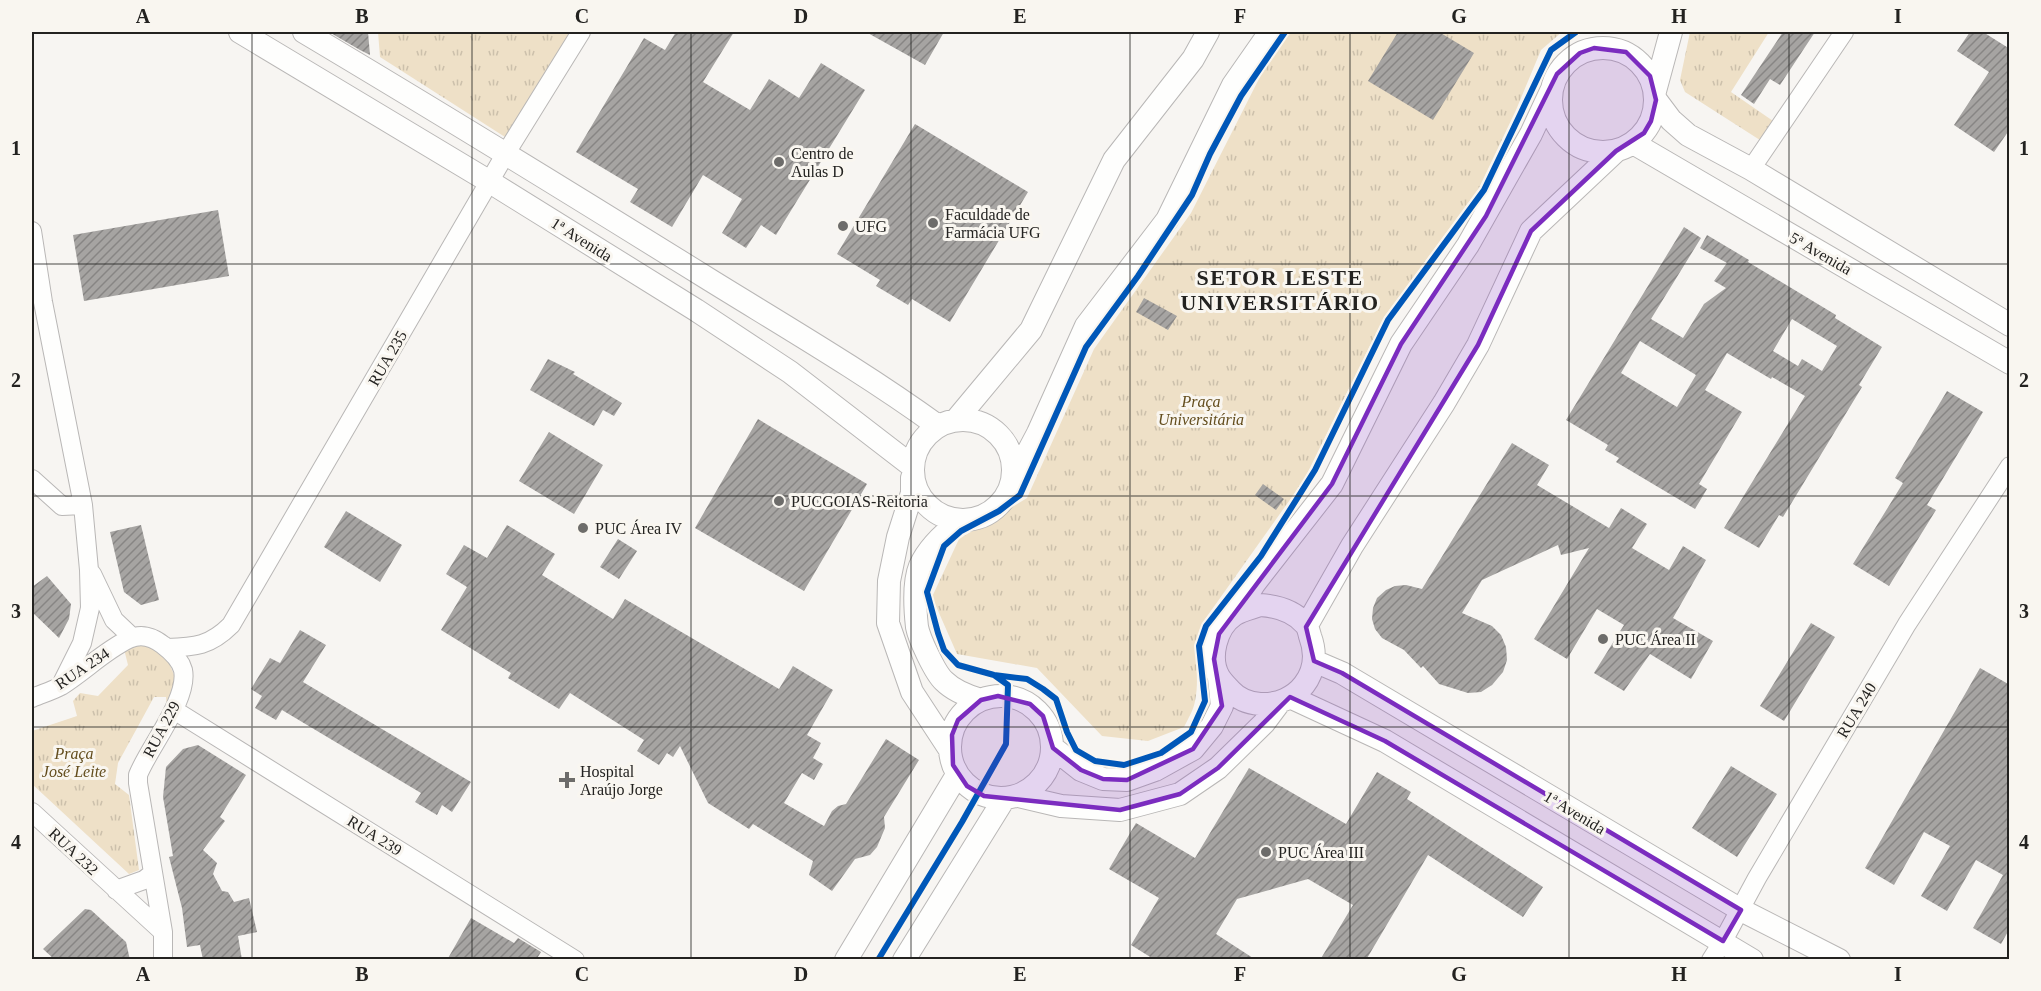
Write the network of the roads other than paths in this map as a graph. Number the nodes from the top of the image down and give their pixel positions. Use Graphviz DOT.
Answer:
graph roads {
  1 [pos="240,32"];
  2 [pos="304,32"];
  3 [pos="581,32"];
  4 [pos="1208,32"];
  5 [pos="1270,32"];
  6 [pos="1671,32"];
  7 [pos="1844,32"];
  8 [pos="1615,40"];
  9 [pos="1552,89"];
  10 [pos="1656,96"];
  11 [pos="1625,147"];
  12 [pos="506,153"];
  13 [pos="1751,169"];
  14 [pos="490,182"];
  15 [pos="32,231"];
  16 [pos="2010,325"];
  17 [pos="2010,363"];
  18 [pos="947,423"];
  19 [pos="912,466"];
  20 [pos="2010,466"];
  21 [pos="32,479"];
  22 [pos="1011,484"];
  23 [pos="83,505"];
  24 [pos="960,521"];
  25 [pos="90,570"];
  26 [pos="1235,614"];
  27 [pos="1307,626"];
  28 [pos="132,637"];
  29 [pos="167,648"];
  30 [pos="1314,661"];
  31 [pos="1219,678"];
  32 [pos="60,687"];
  33 [pos="32,698"];
  34 [pos="981,700"];
  35 [pos="1285,700"];
  36 [pos="174,710"];
  37 [pos="1420,721"];
  38 [pos="1053,748"];
  39 [pos="950,750"];
  40 [pos="1402,752"];
  41 [pos="957,775"];
  42 [pos="1011,797"];
  43 [pos="32,812"];
  44 [pos="153,873"];
  45 [pos="116,890"];
  46 [pos="1741,910"];
  47 [pos="163,932"];
  48 [pos="1717,950"];
  49 [pos="163,960"];
  50 [pos="575,960"];
  51 [pos="846,960"];
  52 [pos="904,960"];
  53 [pos="1752,960"];
  54 [pos="1839,960"];
  1 -- 14 [label="main road, 1ª Avenida"];
  2 -- 12 [label="main road, 1ª Avenida"];
  3 -- 12 [label="street, RUA 235"];
  4 -- 18 [label="main road"];
  5 -- 22 [label="main road"];
  6 -- 10 [label="main road"];
  7 -- 13 [label="street"];
  8 -- 9 [label="main road"];
  8 -- 10 [label="main road"];
  9 -- 11 [label="main road"];
  9 -- 26 [label="main road"];
  10 -- 11 [label="main road"];
  10 -- 13 [label="main road"];
  11 -- 17 [label="main road, 5ª Avenida"];
  11 -- 27 [label="main road"];
  12 -- 14 [label="street, RUA 235"];
  12 -- 18 [label="main road, 1ª Avenida"];
  13 -- 16 [label="main road"];
  14 -- 19 [label="main road, 1ª Avenida"];
  14 -- 29 [label="street, RUA 235"];
  15 -- 23 [label="street"];
  18 -- 19 [label="main road"];
  18 -- 22 [label="main road"];
  19 -- 24 [label="main road"];
  19 -- 39 [label="main road"];
  20 -- 46 [label="street, RUA 240"];
  21 -- 23 [label="street"];
  22 -- 24 [label="main road"];
  23 -- 25 [label="street"];
  24 -- 34 [label="main road"];
  25 -- 28 [label="street"];
  25 -- 32 [label="street"];
  26 -- 27 [label="main road"];
  26 -- 31 [label="main road"];
  27 -- 30 [label="main road"];
  28 -- 29 [label="street"];
  28 -- 32 [label="street, RUA 234"];
  29 -- 36 [label="street, RUA 229"];
  30 -- 35 [label="main road"];
  30 -- 37 [label="main road, 1ª Avenida"];
  31 -- 35 [label="main road"];
  31 -- 38 [label="main road"];
  32 -- 33 [label="street, RUA 234"];
  34 -- 38 [label="main road"];
  34 -- 39 [label="main road"];
  35 -- 40 [label="main road"];
  35 -- 42 [label="main road"];
  36 -- 44 [label="street, RUA 229"];
  36 -- 50 [label="street, RUA 239"];
  37 -- 40 [label="main road"];
  37 -- 46 [label="main road, 1ª Avenida"];
  38 -- 42 [label="main road"];
  39 -- 41 [label="main road"];
  40 -- 48 [label="main road"];
  41 -- 42 [label="main road"];
  41 -- 51 [label="main road"];
  42 -- 52 [label="main road"];
  43 -- 45 [label="street, RUA 232"];
  44 -- 45 [label="street"];
  44 -- 47 [label="street, RUA 229"];
  45 -- 47 [label="street, RUA 232"];
  46 -- 48 [label="street, RUA 240"];
  46 -- 54 [label="main road, 1ª Avenida"];
  47 -- 49 [label="street, RUA 229"];
  48 -- 53 [label="main road"];
}
